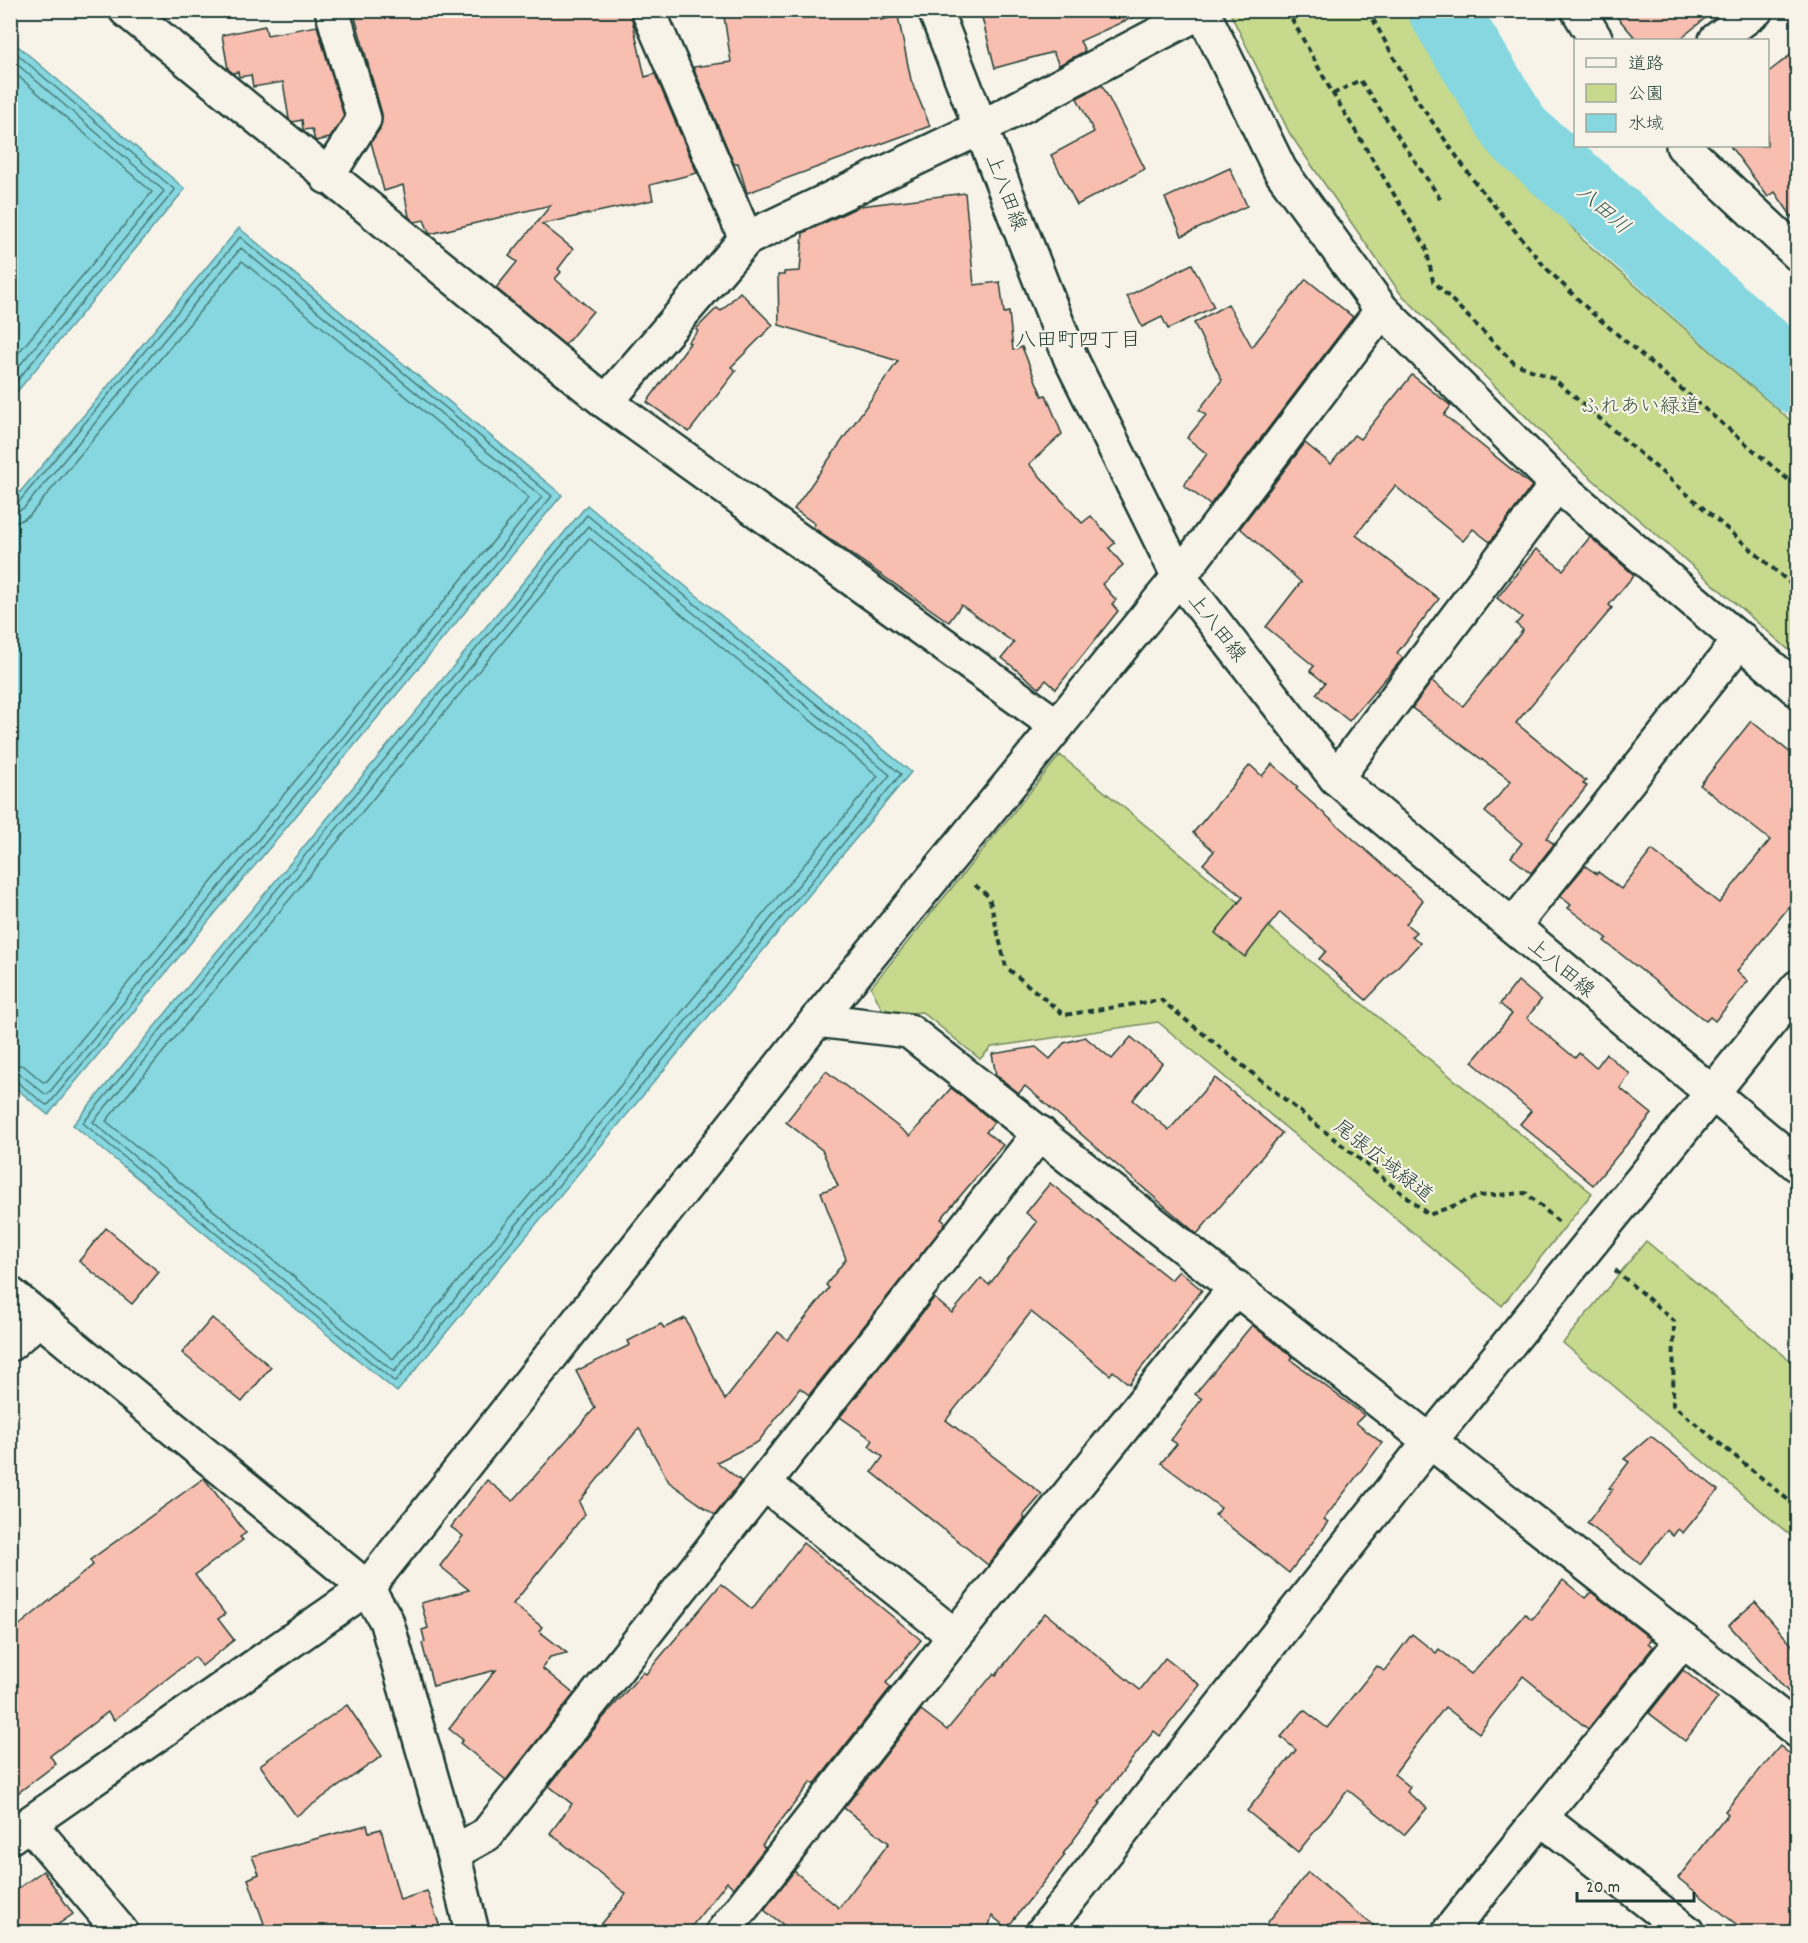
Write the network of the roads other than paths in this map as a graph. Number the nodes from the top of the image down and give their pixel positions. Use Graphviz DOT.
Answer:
graph roads {
  1 [pos="126,10"];
  2 [pos="332,10"];
  3 [pos="648,10"];
  4 [pos="935,10"];
  5 [pos="1578,10"];
  6 [pos="1756,10"];
  7 [pos="1202,11"];
  8 [pos="1595,39"];
  9 [pos="1717,39"];
  10 [pos="982,127"];
  11 [pos="1684,147"];
  12 [pos="327,177"];
  13 [pos="746,239"];
  14 [pos="1797,254"];
  15 [pos="1382,310"];
  16 [pos="606,402"];
  17 [pos="1557,484"];
  18 [pos="1179,577"];
  19 [pos="1740,639"];
  20 [pos="1797,690"];
  21 [pos="1057,726"];
  22 [pos="1336,778"];
  23 [pos="1513,926"];
  24 [pos="1797,987"];
  25 [pos="817,1020"];
  26 [pos="1712,1093"];
  27 [pos="1040,1133"];
  28 [pos="1797,1165"];
  29 [pos="1236,1287"];
  30 [pos="10,1294"];
  31 [pos="40,1318"];
  32 [pos="10,1344"];
  33 [pos="1430,1440"];
  34 [pos="765,1484"];
  35 [pos="367,1588"];
  36 [pos="955,1636"];
  37 [pos="1683,1640"];
  38 [pos="1797,1731"];
  39 [pos="1540,1818"];
  40 [pos="20,1831"];
  41 [pos="453,1853"];
  42 [pos="121,1932"];
  43 [pos="472,1932"];
  44 [pos="723,1932"];
  45 [pos="1043,1932"];
  46 [pos="1449,1932"];
  47 [pos="1687,1932"];
  1 -- 12 [label="street"];
  2 -- 12 [label="street"];
  3 -- 13 [label="street"];
  4 -- 10 [label="street, 上八田線"];
  5 -- 8 [label="street"];
  6 -- 9 [label="street"];
  7 -- 10 [label="street"];
  7 -- 15 [label="street"];
  10 -- 13 [label="street"];
  10 -- 18 [label="street, 上八田線"];
  11 -- 14 [label="street"];
  12 -- 16 [label="street"];
  13 -- 16 [label="street"];
  15 -- 17 [label="street"];
  15 -- 18 [label="street"];
  16 -- 21 [label="street"];
  17 -- 19 [label="street"];
  17 -- 22 [label="street"];
  18 -- 21 [label="street"];
  18 -- 22 [label="street, 上八田線"];
  19 -- 20 [label="street"];
  19 -- 23 [label="street"];
  21 -- 25 [label="street"];
  22 -- 23 [label="street, 上八田線"];
  23 -- 26 [label="street, 上八田線"];
  24 -- 26 [label="street"];
  25 -- 27 [label="street"];
  25 -- 35 [label="street"];
  26 -- 28 [label="street, 上八田線"];
  26 -- 33 [label="street"];
  27 -- 29 [label="street"];
  27 -- 34 [label="street"];
  29 -- 33 [label="street"];
  29 -- 36 [label="street"];
  30 -- 31 [label="street"];
  31 -- 32 [label="street"];
  31 -- 35 [label="street"];
  33 -- 37 [label="street"];
  33 -- 45 [label="street"];
  34 -- 36 [label="street"];
  34 -- 41 [label="street"];
  35 -- 40 [label="street"];
  35 -- 41 [label="street"];
  36 -- 44 [label="street"];
  37 -- 38 [label="street"];
  37 -- 39 [label="street"];
  39 -- 46 [label="street"];
  39 -- 47 [label="street"];
  40 -- 42 [label="street"];
  41 -- 43 [label="street"];
}
